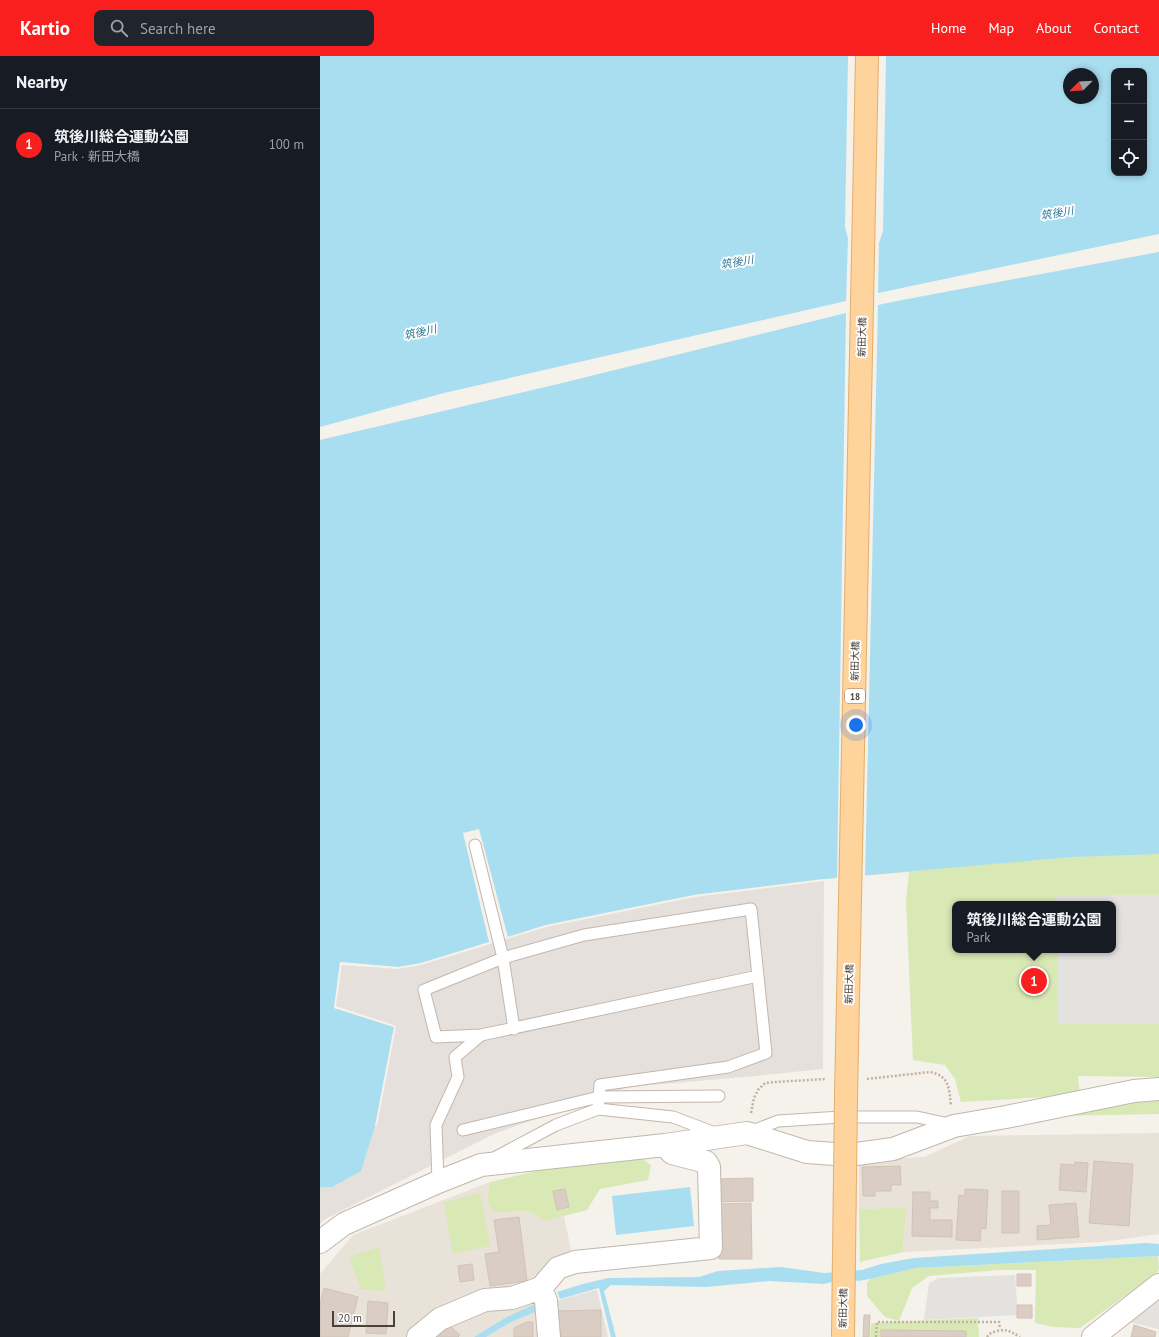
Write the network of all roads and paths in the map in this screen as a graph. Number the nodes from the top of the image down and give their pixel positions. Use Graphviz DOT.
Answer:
graph roads {
  1 [pos="867,56"];
  2 [pos="475,845"];
  3 [pos="503,958"];
  4 [pos="758,976"];
  5 [pos="514,1029"];
  6 [pos="481,1035"];
  7 [pos="829,1079"];
  8 [pos="864,1079"];
  9 [pos="1159,1090"];
  10 [pos="599,1096"];
  11 [pos="719,1096"];
  12 [pos="598,1109"];
  13 [pos="954,1126"];
  14 [pos="463,1130"];
  15 [pos="747,1133"];
  16 [pos="723,1136"];
  17 [pos="665,1145"];
  18 [pos="482,1165"];
  19 [pos="438,1182"];
  20 [pos="320,1241"];
  21 [pos="1159,1285"];
  22 [pos="541,1288"];
  23 [pos="1000,1329"];
  24 [pos="418,1337"];
  25 [pos="549,1337"];
  26 [pos="843,1337"];
  27 [pos="876,1337"];
  28 [pos="987,1337"];
  29 [pos="1020,1337"];
  30 [pos="1093,1337"];
  1 -- 26 [label="main road, 新田大橋 / 18, bridge"];
  2 -- 3 [label="lane"];
  3 -- 4 [label="lane"];
  3 -- 5 [label="lane"];
  3 -- 6 [label="lane"];
  4 -- 5 [label="lane"];
  4 -- 10 [label="lane"];
  5 -- 6 [label="lane"];
  6 -- 19 [label="lane"];
  7 -- 15 [label="path"];
  8 -- 13 [label="path"];
  9 -- 13 [label="street"];
  10 -- 11 [label="lane"];
  10 -- 12 [label="lane"];
  10 -- 14 [label="lane"];
  12 -- 16 [label="lane"];
  12 -- 18 [label="lane"];
  13 -- 15 [label="lane"];
  13 -- 15 [label="street"];
  15 -- 16 [label="street"];
  16 -- 17 [label="street"];
  17 -- 18 [label="street"];
  17 -- 22 [label="street"];
  18 -- 19 [label="street"];
  19 -- 20 [label="street"];
  21 -- 30 [label="street"];
  22 -- 24 [label="street"];
  22 -- 25 [label="street"];
  23 -- 27 [label="path"];
  23 -- 28 [label="path"];
  23 -- 29 [label="path"];
}
